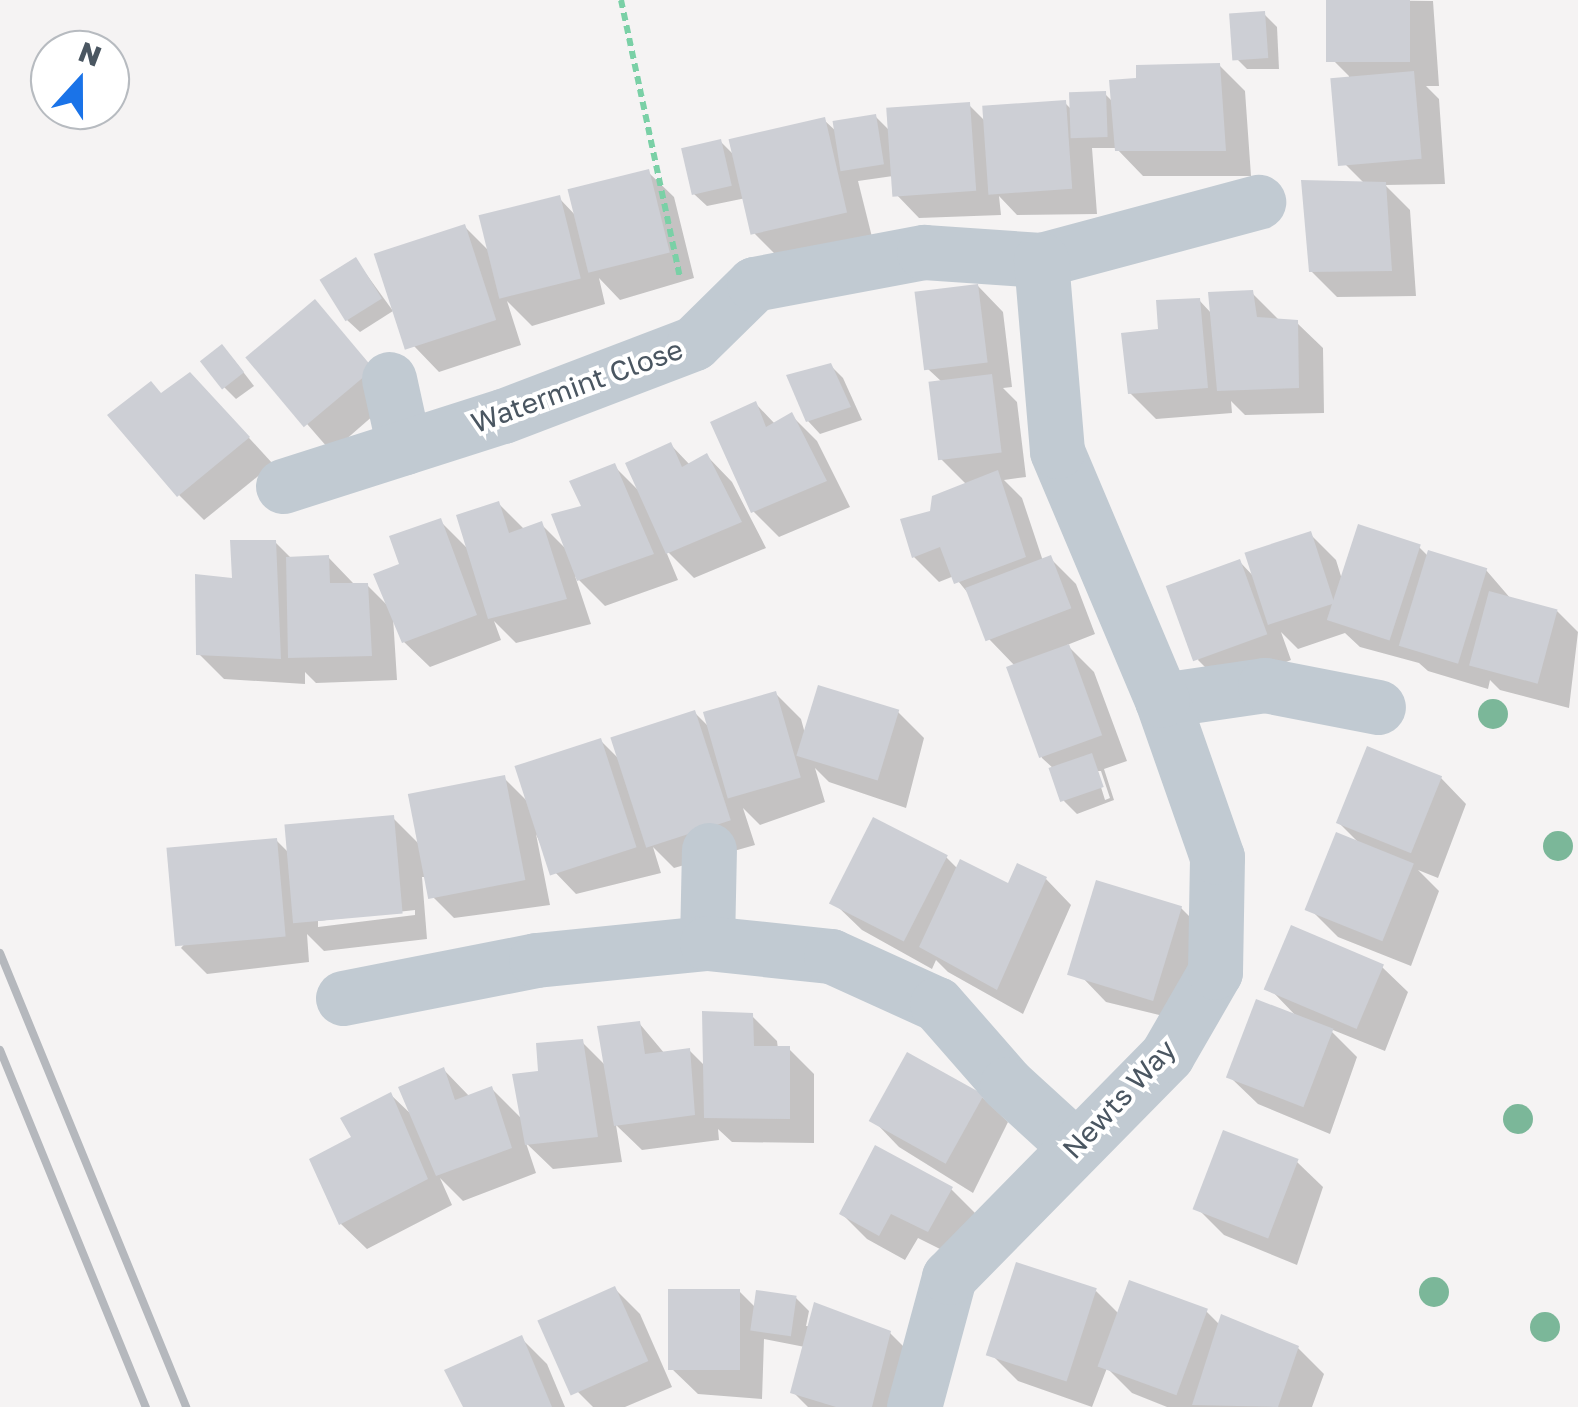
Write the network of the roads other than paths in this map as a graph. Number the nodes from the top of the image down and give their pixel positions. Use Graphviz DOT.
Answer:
graph roads {
  1 [pos="1258,202"];
  2 [pos="1041,260"];
  3 [pos="389,380"];
  4 [pos="404,447"];
  5 [pos="284,486"];
  6 [pos="1162,700"];
  7 [pos="1378,707"];
  8 [pos="709,850"];
  9 [pos="707,943"];
  10 [pos="343,998"];
  11 [pos="1076,1147"];
  12 [pos="914,1407"];
  1 -- 2 [label="street, Watermint Close"];
  2 -- 4 [label="street, Watermint Close"];
  2 -- 6 [label="street, Newts Way"];
  3 -- 4 [label="street"];
  4 -- 5 [label="street, Watermint Close"];
  6 -- 7 [label="street"];
  6 -- 11 [label="street, Newts Way"];
  8 -- 9 [label="street"];
  9 -- 10 [label="street"];
  9 -- 11 [label="street"];
  11 -- 12 [label="street, Newts Way"];
}
